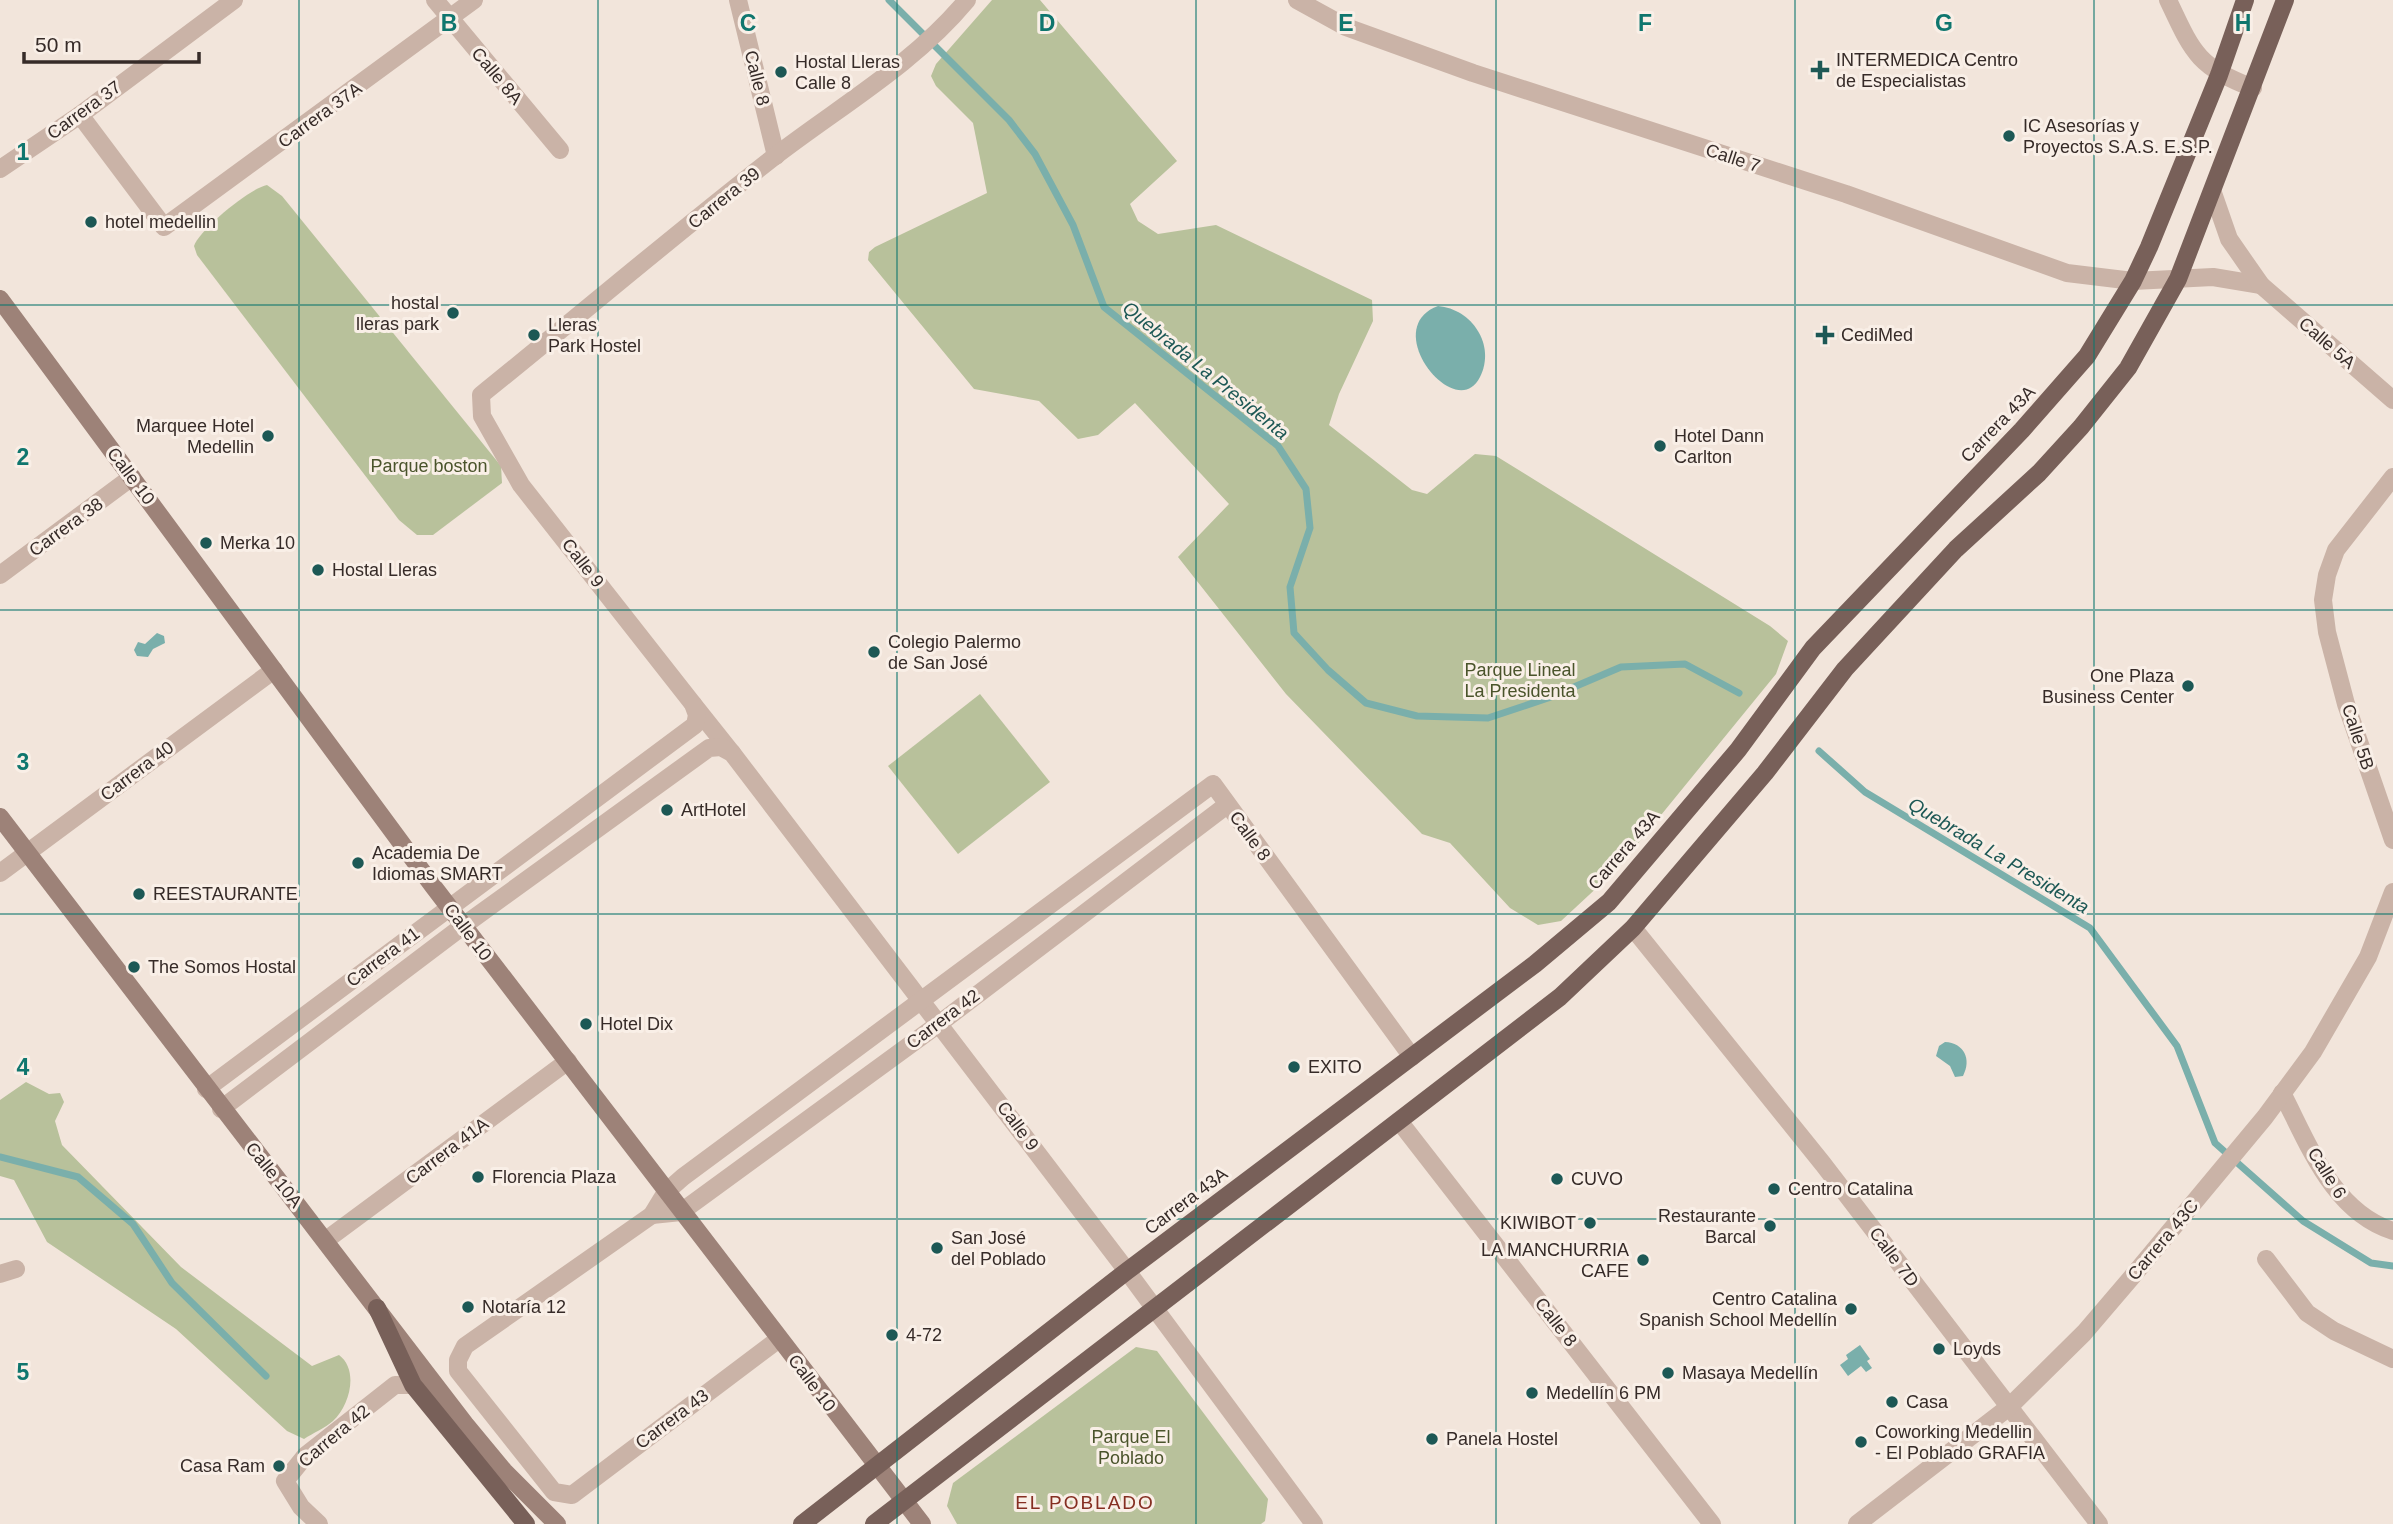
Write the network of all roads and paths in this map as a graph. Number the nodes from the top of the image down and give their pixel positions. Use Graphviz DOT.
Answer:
graph roads {
  1 [pos="234,0"];
  2 [pos="435,0"];
  3 [pos="474,0"];
  4 [pos="738,0"];
  5 [pos="967,0"];
  6 [pos="1297,0"];
  7 [pos="2168,0"];
  8 [pos="2245,0"];
  9 [pos="2285,0"];
  10 [pos="449,20"];
  11 [pos="2219,75"];
  12 [pos="2253,88"];
  13 [pos="80,115"];
  14 [pos="560,150"];
  15 [pos="776,156"];
  16 [pos="0,169"];
  17 [pos="2213,193"];
  18 [pos="2178,279"];
  19 [pos="2133,281"];
  20 [pos="2261,285"];
  21 [pos="0,299"];
  22 [pos="481,395"];
  23 [pos="2393,400"];
  24 [pos="132,477"];
  25 [pos="2393,477"];
  26 [pos="0,575"];
  27 [pos="274,670"];
  28 [pos="693,704"];
  29 [pos="732,753"];
  30 [pos="1213,784"];
  31 [pos="1227,805"];
  32 [pos="0,817"];
  33 [pos="2393,840"];
  34 [pos="27,853"];
  35 [pos="0,873"];
  36 [pos="2393,892"];
  37 [pos="449,907"];
  38 [pos="464,926"];
  39 [pos="1633,928"];
  40 [pos="923,1001"];
  41 [pos="940,1023"];
  42 [pos="1412,1058"];
  43 [pos="568,1061"];
  44 [pos="206,1089"];
  45 [pos="2282,1093"];
  46 [pos="221,1109"];
  47 [pos="1399,1121"];
  48 [pos="666,1192"];
  49 [pos="681,1212"];
  50 [pos="652,1215"];
  51 [pos="2393,1231"];
  52 [pos="326,1240"];
  53 [pos="2266,1259"];
  54 [pos="1127,1270"];
  55 [pos="377,1308"];
  56 [pos="1156,1310"];
  57 [pos="779,1339"];
  58 [pos="2393,1359"];
  59 [pos="414,1385"];
  60 [pos="2009,1407"];
  61 [pos="878,1467"];
  62 [pos="564,1494"];
  63 [pos="904,1502"];
  64 [pos="1307,1522"];
  65 [pos="319,1524"];
  66 [pos="526,1524"];
  67 [pos="557,1524"];
  68 [pos="802,1524"];
  69 [pos="874,1524"];
  70 [pos="922,1524"];
  71 [pos="1712,1524"];
  72 [pos="1857,1524"];
  73 [pos="2099,1524"];
  1 -- 13 [label="street, Carrera 37"];
  2 -- 10 [label="street, Calle 8A"];
  3 -- 10 [label="street, Carrera 37A"];
  4 -- 15 [label="street, Calle 8"];
  5 -- 15 [label="street, Carrera 39"];
  6 -- 19 [label="street, Calle 7"];
  7 -- 11 [label="street"];
  8 -- 11 [label="main road, Carrera 43A"];
  9 -- 12 [label="main road"];
  10 -- 13 [label="street, Carrera 37A"];
  10 -- 14 [label="street, Calle 8A"];
  11 -- 12 [label="street"];
  11 -- 19 [label="main road, Carrera 43A"];
  12 -- 17 [label="main road"];
  13 -- 16 [label="street, Carrera 37"];
  15 -- 22 [label="street, Carrera 39"];
  17 -- 18 [label="main road"];
  17 -- 20 [label="street, Calle 5A"];
  18 -- 19 [label="street, Calle 7"];
  18 -- 20 [label="street"];
  18 -- 39 [label="main road"];
  19 -- 42 [label="main road, Carrera 43A"];
  20 -- 23 [label="street, Calle 5A"];
  21 -- 24 [label="main road, Calle 10"];
  22 -- 28 [label="street, Calle 9"];
  24 -- 26 [label="street, Carrera 38"];
  24 -- 27 [label="main road, Calle 10"];
  25 -- 33 [label="street, Calle 5B"];
  27 -- 34 [label="street, Carrera 40"];
  27 -- 37 [label="main road, Calle 10"];
  28 -- 29 [label="street, Calle 9"];
  28 -- 37 [label="street, Carrera 41"];
  29 -- 38 [label="street, Carrera 41"];
  29 -- 40 [label="street, Calle 9"];
  30 -- 31 [label="street, Calle 8"];
  30 -- 40 [label="street, Carrera 42"];
  31 -- 41 [label="street, Carrera 42"];
  31 -- 42 [label="street, Calle 8"];
  32 -- 34 [label="main road, Calle 10A"];
  34 -- 35 [label="street, Carrera 40"];
  34 -- 44 [label="main road, Calle 10A"];
  36 -- 45 [label="street, Carrera 43C"];
  37 -- 38 [label="main road, Calle 10"];
  37 -- 44 [label="street, Carrera 41"];
  38 -- 43 [label="main road, Calle 10"];
  38 -- 46 [label="street, Carrera 41"];
  39 -- 47 [label="main road"];
  39 -- 60 [label="street, Calle 7D"];
  40 -- 41 [label="street, Calle 9"];
  40 -- 48 [label="street, Carrera 42"];
  41 -- 49 [label="street, Carrera 42"];
  41 -- 54 [label="street, Calle 9"];
  42 -- 54 [label="main road, Carrera 43A"];
  43 -- 48 [label="main road, Calle 10"];
  43 -- 52 [label="street, Carrera 41A"];
  44 -- 46 [label="main road, Calle 10A"];
  45 -- 51 [label="street, Calle 6"];
  45 -- 60 [label="street, Carrera 43C"];
  46 -- 52 [label="main road, Calle 10A"];
  47 -- 56 [label="main road"];
  47 -- 71 [label="street, Calle 8"];
  48 -- 49 [label="main road, Calle 10"];
  48 -- 50 [label="street, Carrera 42"];
  49 -- 50 [label="street, Carrera 42"];
  49 -- 57 [label="main road, Calle 10"];
  50 -- 62 [label="street, Carrera 42"];
  52 -- 55 [label="main road, Calle 10A"];
  53 -- 58 [label="street"];
  54 -- 56 [label="street, Calle 9"];
  54 -- 61 [label="main road, Carrera 43A"];
  55 -- 59 [label="main road"];
  55 -- 67 [label="main road, Calle 10A"];
  56 -- 63 [label="main road"];
  56 -- 64 [label="street, Calle 9"];
  57 -- 61 [label="main road, Calle 10"];
  57 -- 62 [label="street, Carrera 43"];
  59 -- 65 [label="street, Carrera 42"];
  59 -- 66 [label="main road"];
  60 -- 72 [label="street, Carrera 43C"];
  60 -- 73 [label="street, Calle 7D"];
  61 -- 63 [label="main road, Calle 10"];
  61 -- 68 [label="main road, Carrera 43A"];
  63 -- 69 [label="main road"];
  63 -- 70 [label="main road, Calle 10"];
}
